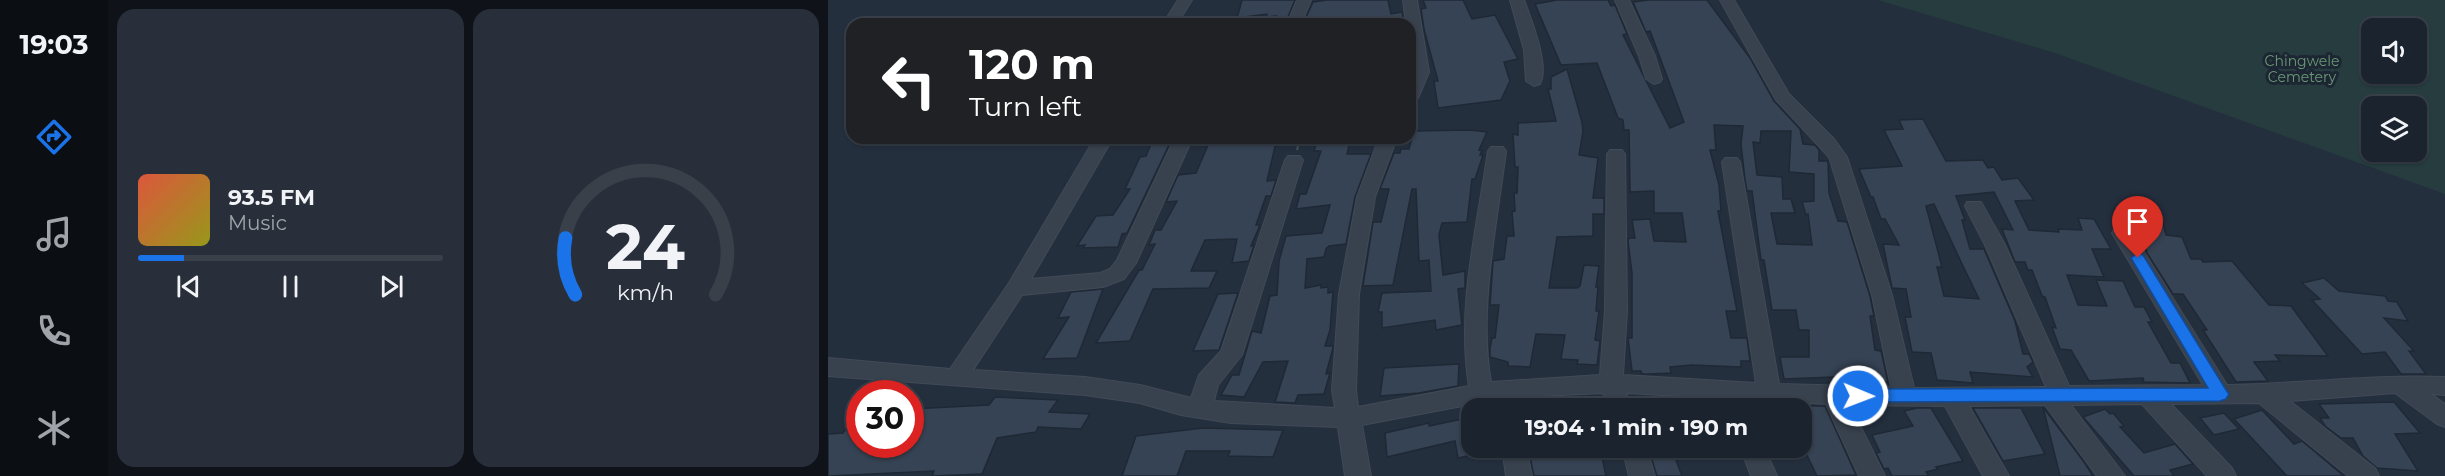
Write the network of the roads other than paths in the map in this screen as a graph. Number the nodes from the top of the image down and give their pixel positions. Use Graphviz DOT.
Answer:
graph roads {
  1 [pos="1185,0"];
  2 [pos="1304,0"];
  3 [pos="1410,0"];
  4 [pos="1517,0"];
  5 [pos="1622,0"];
  6 [pos="1727,0"];
  7 [pos="1174,18"];
  8 [pos="1296,18"];
  9 [pos="1413,18"];
  10 [pos="1416,39"];
  11 [pos="1654,79"];
  12 [pos="1534,81"];
  13 [pos="1416,84"];
  14 [pos="1100,144"];
  15 [pos="1386,144"];
  16 [pos="1180,146"];
  17 [pos="1497,151"];
  18 [pos="1616,154"];
  19 [pos="1294,160"];
  20 [pos="1731,162"];
  21 [pos="1974,206"];
  22 [pos="2122,233"];
  23 [pos="1016,288"];
  24 [pos="828,367"];
  25 [pos="956,378"];
  26 [pos="1611,383"];
  27 [pos="2399,384"];
  28 [pos="2445,386"];
  29 [pos="1769,393"];
  30 [pos="2147,394"];
  31 [pos="2220,394"];
  32 [pos="2264,394"];
  33 [pos="1834,395"];
  34 [pos="1497,396"];
  35 [pos="1951,396"];
  36 [pos="2056,396"];
  37 [pos="1905,397"];
  38 [pos="1616,398"];
  39 [pos="1724,398"];
  40 [pos="1738,398"];
  41 [pos="1200,409"];
  42 [pos="2445,417"];
  43 [pos="1350,418"];
  44 [pos="1516,458"];
  45 [pos="1637,458"];
  46 [pos="1757,458"];
  47 [pos="1358,476"];
  48 [pos="1519,476"];
  49 [pos="1642,476"];
  50 [pos="1764,476"];
  51 [pos="1872,476"];
  52 [pos="1996,476"];
  53 [pos="2112,476"];
  54 [pos="2223,476"];
  55 [pos="2366,476"];
  1 -- 7 [label="street"];
  2 -- 8 [label="street"];
  3 -- 9 [label="street"];
  4 -- 12 [label="street"];
  5 -- 11 [label="street"];
  6 -- 37 [label="street"];
  10 -- 13 [label="street"];
  14 -- 23 [label="street"];
  15 -- 43 [label="street"];
  16 -- 23 [label="street"];
  17 -- 34 [label="street"];
  18 -- 26 [label="street"];
  19 -- 41 [label="street"];
  20 -- 29 [label="street"];
  21 -- 36 [label="street"];
  22 -- 31 [label="street"];
  23 -- 25 [label="street"];
  24 -- 25 [label="street"];
  25 -- 41 [label="street"];
  26 -- 34 [label="street"];
  26 -- 38 [label="street"];
  26 -- 39 [label="street"];
  27 -- 28 [label="street"];
  27 -- 32 [label="street"];
  27 -- 42 [label="street"];
  29 -- 33 [label="street"];
  29 -- 40 [label="street"];
  30 -- 31 [label="street"];
  30 -- 36 [label="street"];
  30 -- 54 [label="street"];
  31 -- 32 [label="street"];
  32 -- 55 [label="street"];
  33 -- 37 [label="street"];
  33 -- 51 [label="street"];
  34 -- 43 [label="street"];
  35 -- 36 [label="street"];
  35 -- 37 [label="street"];
  35 -- 52 [label="street"];
  36 -- 53 [label="street"];
  41 -- 43 [label="street"];
  43 -- 47 [label="street"];
  44 -- 48 [label="street"];
  45 -- 49 [label="street"];
  46 -- 50 [label="street"];
}
